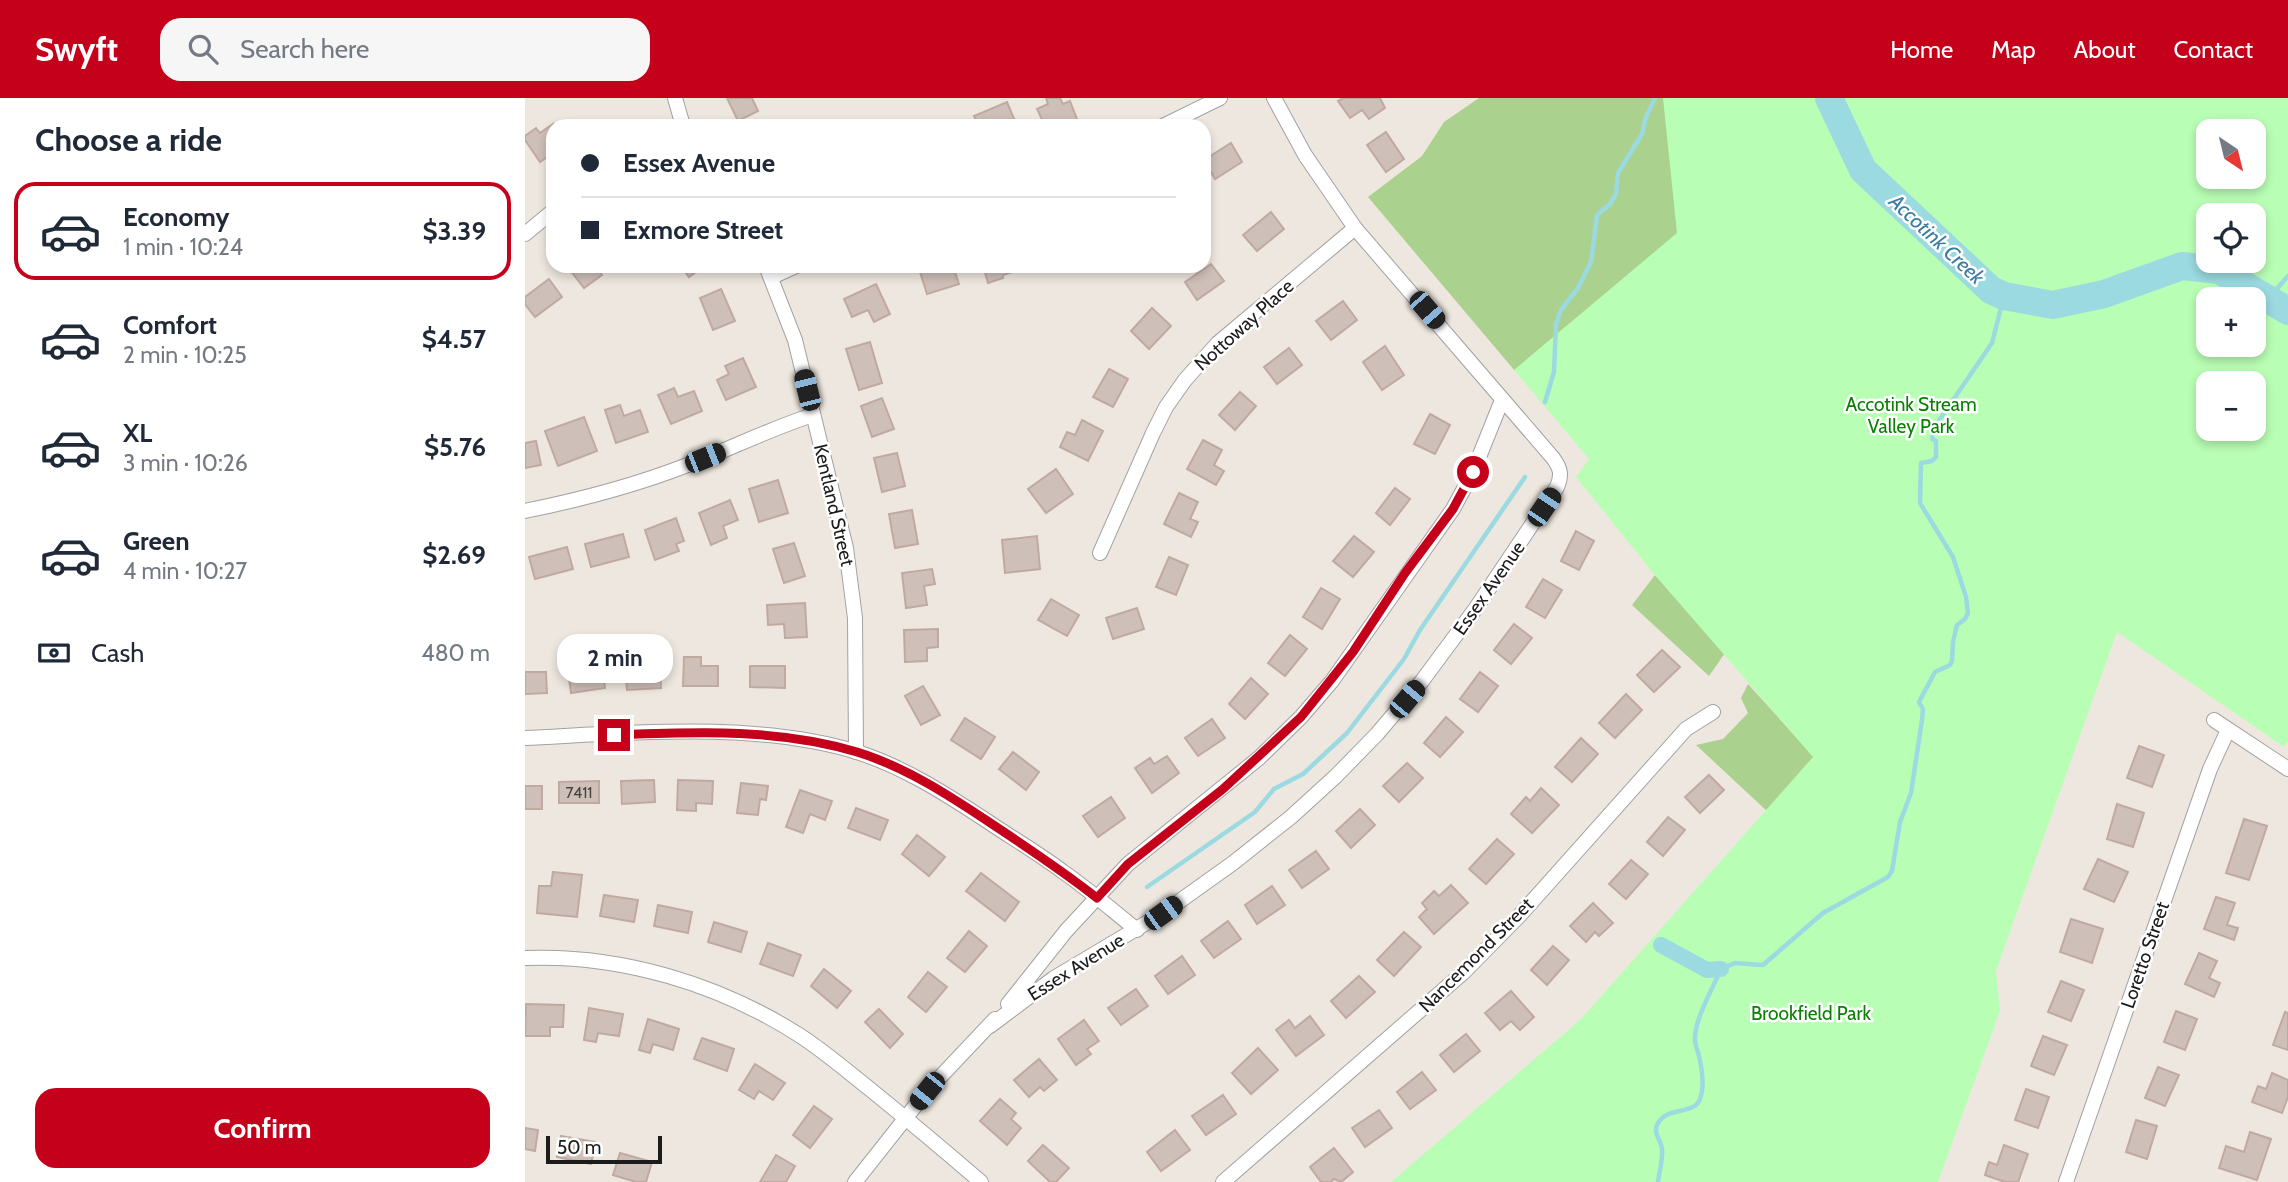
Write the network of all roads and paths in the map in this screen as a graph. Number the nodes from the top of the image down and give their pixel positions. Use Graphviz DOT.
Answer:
graph roads {
  1 [pos="675,98"];
  2 [pos="1220,98"];
  3 [pos="1274,98"];
  4 [pos="681,119"];
  5 [pos="1177,119"];
  6 [pos="546,217"];
  7 [pos="1355,228"];
  8 [pos="525,234"];
  9 [pos="769,273"];
  10 [pos="1502,400"];
  11 [pos="814,415"];
  12 [pos="525,511"];
  13 [pos="1100,553"];
  14 [pos="1713,712"];
  15 [pos="2214,720"];
  16 [pos="2228,730"];
  17 [pos="525,738"];
  18 [pos="856,752"];
  19 [pos="2288,769"];
  20 [pos="1097,898"];
  21 [pos="1137,930"];
  22 [pos="525,958"];
  23 [pos="990,1026"];
  24 [pos="905,1118"];
  25 [pos="855,1182"];
  26 [pos="981,1182"];
  27 [pos="1223,1182"];
  28 [pos="2066,1182"];
  1 -- 4 [label="street"];
  2 -- 5 [label="street"];
  3 -- 7 [label="street"];
  6 -- 8 [label="street"];
  7 -- 10 [label="street"];
  7 -- 13 [label="street, Nottoway Place"];
  9 -- 11 [label="street, Kentland Street"];
  10 -- 20 [label="street, Essex Avenue"];
  10 -- 21 [label="street, Essex Avenue"];
  11 -- 12 [label="street"];
  11 -- 18 [label="street, Kentland Street"];
  14 -- 27 [label="street, Nancemond Street"];
  15 -- 16 [label="street"];
  16 -- 19 [label="street"];
  16 -- 28 [label="street, Loretto Street"];
  17 -- 18 [label="street"];
  18 -- 20 [label="street"];
  20 -- 21 [label="street"];
  20 -- 23 [label="street, Essex Avenue"];
  21 -- 23 [label="street, Essex Avenue"];
  22 -- 24 [label="street"];
  23 -- 24 [label="street, Essex Avenue"];
  24 -- 25 [label="street, Essex Avenue"];
  24 -- 26 [label="street"];
}
